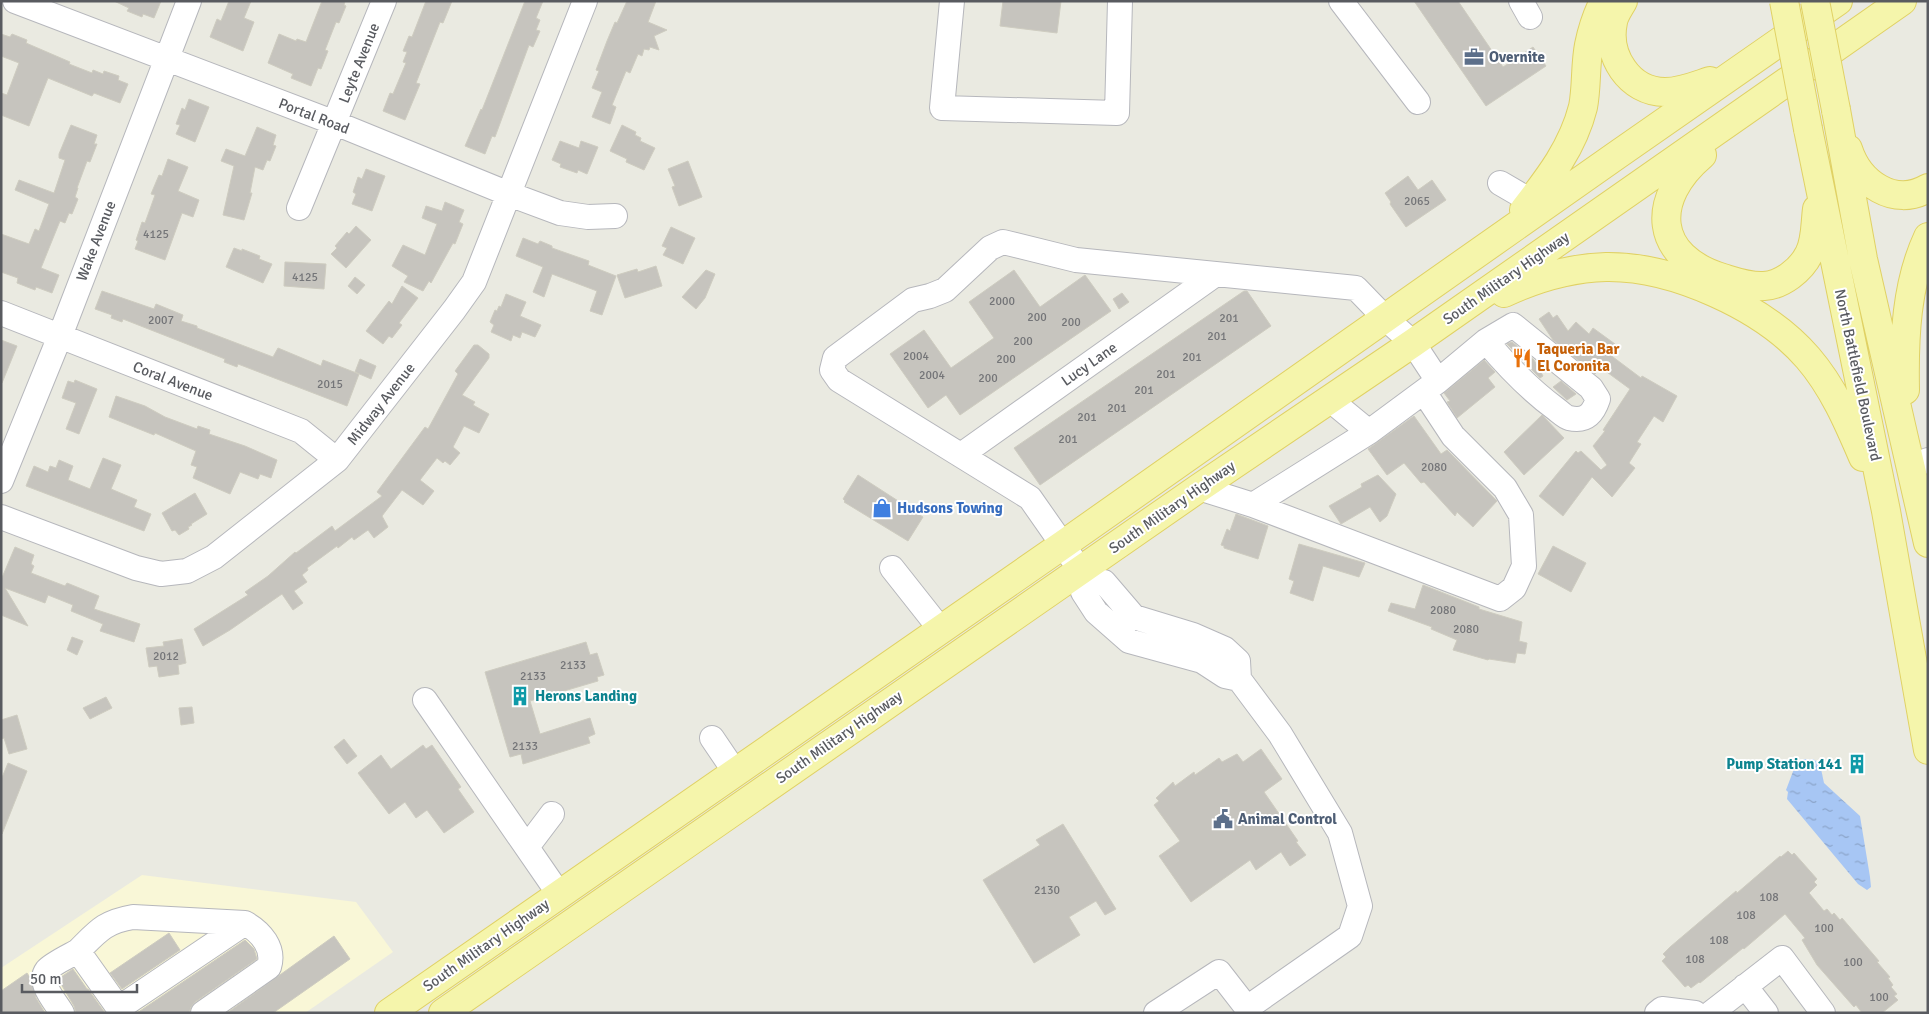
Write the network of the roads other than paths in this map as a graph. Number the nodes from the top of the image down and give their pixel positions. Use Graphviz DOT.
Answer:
graph roads {
  1 [pos="15,1"];
  2 [pos="189,1"];
  3 [pos="384,1"];
  4 [pos="585,1"];
  5 [pos="952,1"];
  6 [pos="1120,1"];
  7 [pos="1340,1"];
  8 [pos="1521,1"];
  9 [pos="1539,1"];
  10 [pos="1604,1"];
  11 [pos="1622,1"];
  12 [pos="1784,1"];
  13 [pos="1815,1"];
  14 [pos="1838,1"];
  15 [pos="1902,1"];
  16 [pos="1923,1"];
  17 [pos="1846,40"];
  18 [pos="1768,50"];
  19 [pos="165,59"];
  20 [pos="1776,90"];
  21 [pos="1418,102"];
  22 [pos="1836,110"];
  23 [pos="335,123"];
  24 [pos="1817,173"];
  25 [pos="1500,183"];
  26 [pos="1928,188"];
  27 [pos="509,194"];
  28 [pos="1531,201"];
  29 [pos="299,208"];
  30 [pos="615,216"];
  31 [pos="1505,233"];
  32 [pos="1928,237"];
  33 [pos="1216,274"];
  34 [pos="1,313"];
  35 [pos="1385,318"];
  36 [pos="60,336"];
  37 [pos="1486,341"];
  38 [pos="1413,342"];
  39 [pos="1431,386"];
  40 [pos="1329,400"];
  41 [pos="1368,432"];
  42 [pos="961,455"];
  43 [pos="1915,457"];
  44 [pos="337,460"];
  45 [pos="1,480"];
  46 [pos="1199,488"];
  47 [pos="1253,505"];
  48 [pos="1886,511"];
  49 [pos="1,517"];
  50 [pos="1928,543"];
  51 [pos="1064,544"];
  52 [pos="892,568"];
  53 [pos="1084,576"];
  54 [pos="1902,611"];
  55 [pos="941,630"];
  56 [pos="425,700"];
  57 [pos="712,738"];
  58 [pos="1928,750"];
  59 [pos="735,772"];
  60 [pos="552,814"];
  61 [pos="527,847"];
  62 [pos="559,894"];
  63 [pos="245,923"];
  64 [pos="78,951"];
  65 [pos="1745,986"];
  66 [pos="1243,1010"];
  67 [pos="120,1011"];
  68 [pos="62,1013"];
  69 [pos="203,1013"];
  70 [pos="389,1013"];
  71 [pos="443,1013"];
  72 [pos="1156,1013"];
  73 [pos="1657,1013"];
  74 [pos="1695,1013"];
  75 [pos="1711,1013"];
  76 [pos="1766,1013"];
  77 [pos="1823,1013"];
  1 -- 19 [label="street, Portal Road"];
  2 -- 19 [label="street, Wake Avenue"];
  3 -- 23 [label="street, Leyte Avenue"];
  4 -- 27 [label="street, Midway Avenue"];
  5 -- 6 [label="street"];
  7 -- 21 [label="street"];
  8 -- 9 [label="street"];
  10 -- 28 [label="main road"];
  11 -- 18 [label="main road"];
  12 -- 24 [label="main road, North Battlefield Boulevard, bridge"];
  13 -- 22 [label="main road, North Battlefield Boulevard, bridge"];
  14 -- 18 [label="main road, South Military Highway"];
  15 -- 17 [label="main road, South Military Highway"];
  16 -- 17 [label="main road"];
  17 -- 20 [label="main road, South Military Highway"];
  18 -- 31 [label="main road, South Military Highway"];
  19 -- 23 [label="street, Portal Road"];
  19 -- 36 [label="street, Wake Avenue"];
  20 -- 24 [label="main road"];
  20 -- 38 [label="main road, South Military Highway"];
  22 -- 26 [label="main road"];
  22 -- 43 [label="main road, North Battlefield Boulevard"];
  23 -- 27 [label="street, Portal Road"];
  23 -- 29 [label="street, Leyte Avenue"];
  24 -- 48 [label="main road, North Battlefield Boulevard"];
  25 -- 28 [label="street"];
  27 -- 30 [label="street, Portal Road"];
  27 -- 44 [label="street, Midway Avenue"];
  28 -- 31 [label="main road"];
  31 -- 35 [label="main road, South Military Highway"];
  32 -- 43 [label="main road"];
  33 -- 35 [label="street"];
  33 -- 42 [label="street, Lucy Lane"];
  33 -- 42 [label="street"];
  34 -- 36 [label="street, Coral Avenue"];
  35 -- 38 [label="street"];
  35 -- 51 [label="main road, South Military Highway"];
  36 -- 44 [label="street, Coral Avenue"];
  36 -- 45 [label="street, Wake Avenue"];
  37 -- 37 [label="street"];
  37 -- 39 [label="street"];
  38 -- 39 [label="street"];
  38 -- 40 [label="main road, South Military Highway"];
  38 -- 48 [label="main road"];
  39 -- 41 [label="street"];
  39 -- 47 [label="street"];
  40 -- 41 [label="street"];
  40 -- 46 [label="main road, South Military Highway"];
  41 -- 47 [label="street"];
  42 -- 51 [label="street"];
  43 -- 50 [label="main road, North Battlefield Boulevard"];
  43 -- 54 [label="main road"];
  44 -- 49 [label="street, Midway Avenue"];
  46 -- 47 [label="street"];
  46 -- 53 [label="main road, South Military Highway"];
  48 -- 54 [label="main road, North Battlefield Boulevard"];
  51 -- 53 [label="street"];
  51 -- 55 [label="main road, South Military Highway"];
  52 -- 55 [label="street"];
  53 -- 66 [label="street"];
  53 -- 71 [label="main road, South Military Highway"];
  54 -- 58 [label="main road, North Battlefield Boulevard"];
  55 -- 59 [label="main road, South Military Highway"];
  56 -- 61 [label="street"];
  57 -- 59 [label="street"];
  59 -- 62 [label="main road, South Military Highway"];
  60 -- 61 [label="street"];
  61 -- 62 [label="street"];
  62 -- 70 [label="main road, South Military Highway"];
  63 -- 64 [label="street"];
  63 -- 67 [label="street"];
  63 -- 69 [label="street"];
  64 -- 67 [label="street"];
  64 -- 68 [label="street"];
  65 -- 75 [label="street"];
  65 -- 76 [label="street"];
  65 -- 77 [label="street"];
  66 -- 72 [label="street"];
  73 -- 74 [label="street"];
}
